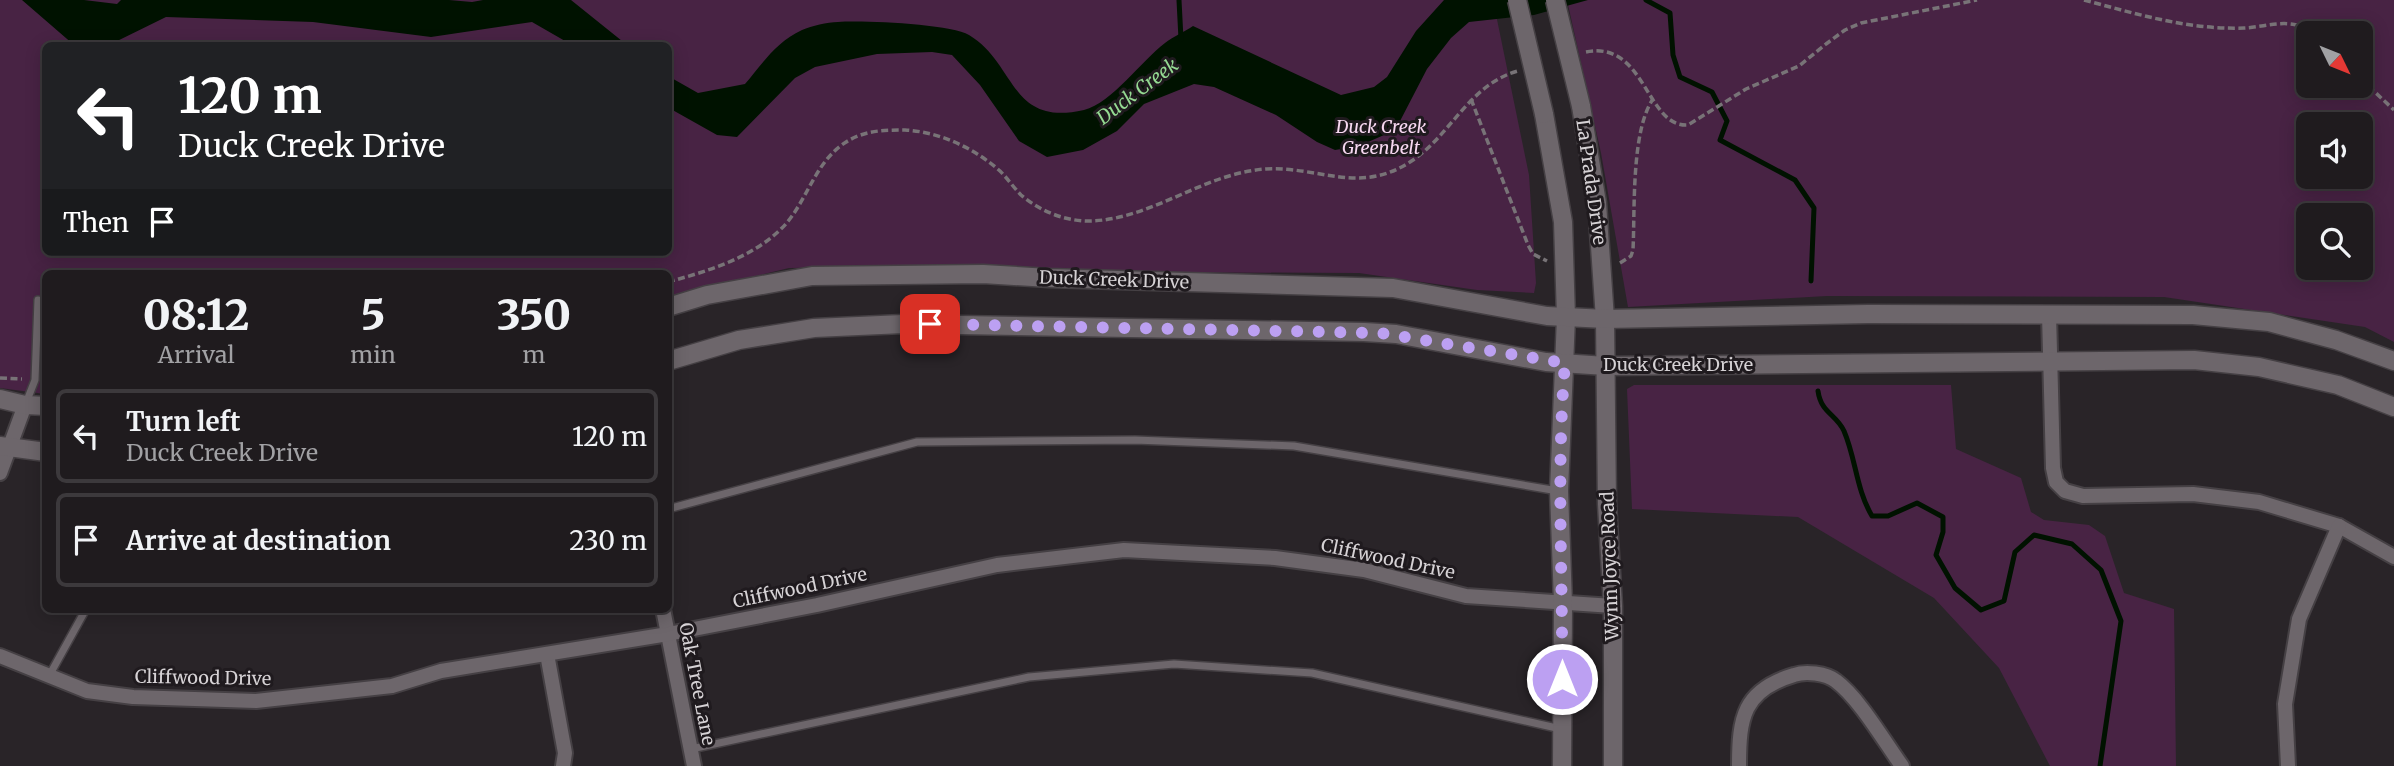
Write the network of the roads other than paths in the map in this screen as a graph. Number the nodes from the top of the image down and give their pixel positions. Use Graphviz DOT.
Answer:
graph roads {
  1 [pos="1517,0"];
  2 [pos="1555,0"];
  3 [pos="38,300"];
  4 [pos="672,306"];
  5 [pos="2049,314"];
  6 [pos="1566,317"];
  7 [pos="1605,319"];
  8 [pos="672,360"];
  9 [pos="2051,360"];
  10 [pos="2394,361"];
  11 [pos="1565,363"];
  12 [pos="1606,366"];
  13 [pos="0,399"];
  14 [pos="25,405"];
  15 [pos="42,406"];
  16 [pos="2394,407"];
  17 [pos="4,448"];
  18 [pos="42,452"];
  19 [pos="0,473"];
  20 [pos="1559,491"];
  21 [pos="672,508"];
  22 [pos="2339,526"];
  23 [pos="2394,556"];
  24 [pos="1563,603"];
  25 [pos="1613,606"];
  26 [pos="84,613"];
  27 [pos="664,613"];
  28 [pos="668,634"];
  29 [pos="547,654"];
  30 [pos="0,656"];
  31 [pos="49,677"];
  32 [pos="1562,729"];
  33 [pos="691,748"];
  34 [pos="563,766"];
  35 [pos="694,766"];
  36 [pos="1562,766"];
  37 [pos="1613,766"];
  38 [pos="1739,766"];
  39 [pos="1902,766"];
  40 [pos="2288,766"];
  1 -- 6 [label="main road, La Prada Drive, bridge"];
  2 -- 7 [label="main road, La Prada Drive, bridge"];
  3 -- 14 [label="lane"];
  4 -- 6 [label="main road, Duck Creek Drive"];
  5 -- 7 [label="main road, Duck Creek Drive"];
  5 -- 9 [label="street"];
  5 -- 10 [label="main road, Duck Creek Drive"];
  6 -- 7 [label="main road, Duck Creek Drive"];
  6 -- 11 [label="main road, La Prada Drive"];
  7 -- 12 [label="main road, La Prada Drive"];
  8 -- 11 [label="main road, Duck Creek Drive"];
  9 -- 12 [label="main road, Duck Creek Drive"];
  9 -- 16 [label="main road, Duck Creek Drive"];
  9 -- 22 [label="street"];
  11 -- 12 [label="main road, Duck Creek Drive"];
  11 -- 20 [label="main road"];
  12 -- 25 [label="main road, Wynn Joyce Road"];
  13 -- 14 [label="main road"];
  14 -- 15 [label="main road"];
  14 -- 17 [label="street"];
  17 -- 18 [label="main road"];
  17 -- 19 [label="street"];
  20 -- 21 [label="lane"];
  20 -- 24 [label="main road"];
  22 -- 23 [label="street"];
  22 -- 40 [label="street"];
  24 -- 25 [label="street, Cliffwood Drive"];
  24 -- 28 [label="street, Cliffwood Drive"];
  24 -- 32 [label="main road"];
  25 -- 37 [label="main road, Wynn Joyce Road"];
  26 -- 31 [label="lane"];
  27 -- 28 [label="street, Oak Tree Lane"];
  28 -- 29 [label="street, Cliffwood Drive"];
  28 -- 33 [label="street, Oak Tree Lane"];
  29 -- 31 [label="street, Cliffwood Drive"];
  29 -- 34 [label="street"];
  30 -- 31 [label="street, Cliffwood Drive"];
  32 -- 33 [label="lane"];
  32 -- 36 [label="main road"];
  33 -- 35 [label="street, Oak Tree Lane"];
  38 -- 39 [label="street"];
}
